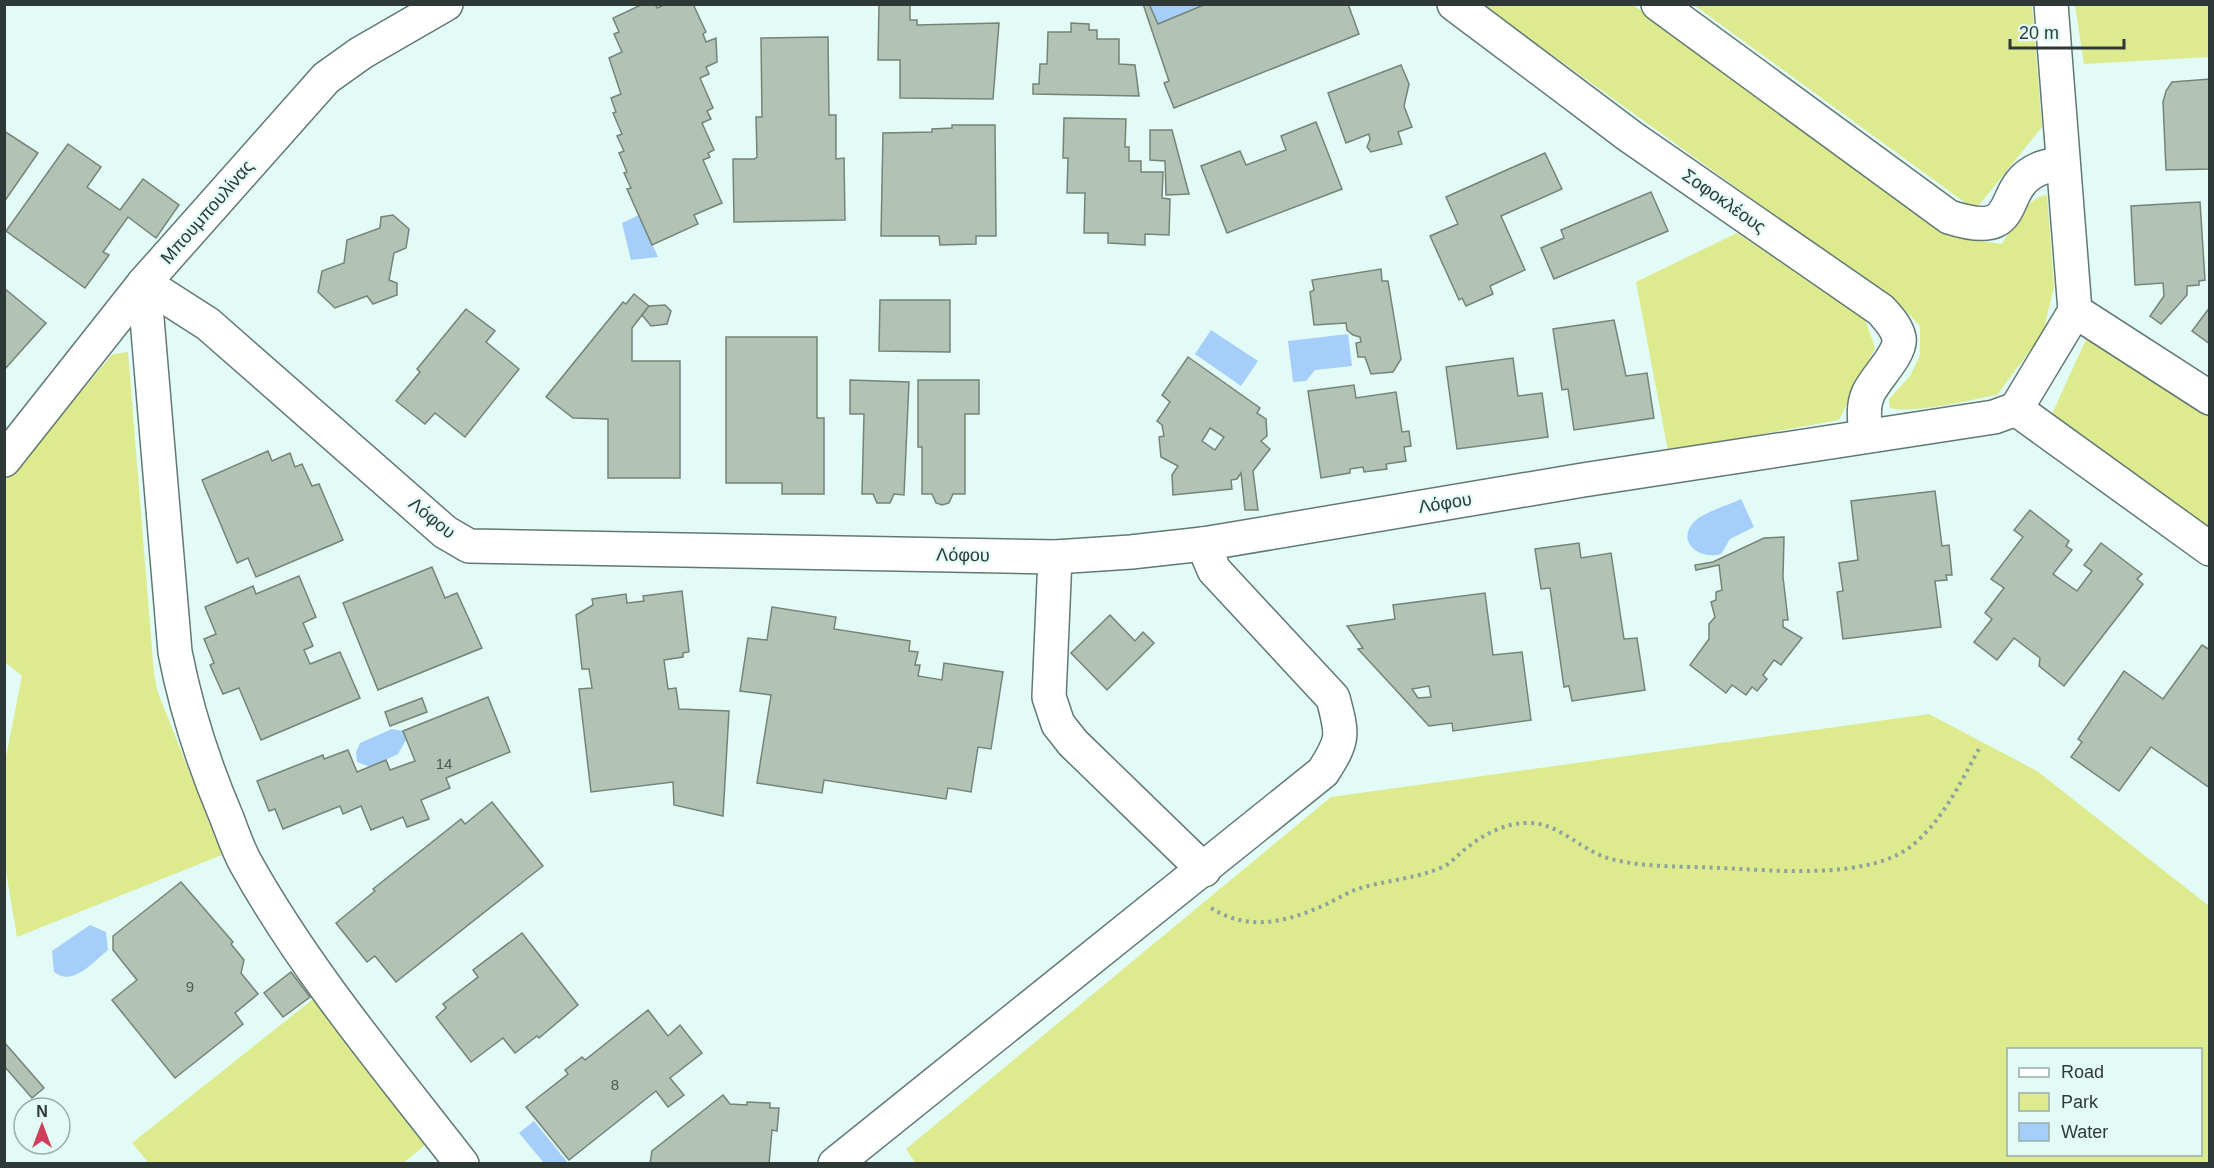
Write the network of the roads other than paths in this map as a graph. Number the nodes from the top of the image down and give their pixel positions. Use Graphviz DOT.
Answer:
graph roads {
  1 [pos="446,4"];
  2 [pos="1454,4"];
  3 [pos="1658,4"];
  4 [pos="2051,4"];
  5 [pos="2062,164"];
  6 [pos="144,283"];
  7 [pos="2075,311"];
  8 [pos="2210,398"];
  9 [pos="2016,409"];
  10 [pos="1866,436"];
  11 [pos="4,459"];
  12 [pos="1203,544"];
  13 [pos="2210,549"];
  14 [pos="1055,557"];
  15 [pos="1196,876"];
  16 [pos="462,1164"];
  17 [pos="835,1164"];
  1 -- 6 [label="street, Μπουμπουλίνας"];
  2 -- 10 [label="street, Σοφοκλέους"];
  3 -- 5 [label="street"];
  4 -- 5 [label="street"];
  5 -- 7 [label="street"];
  6 -- 11 [label="street, Μπουμπουλίνας"];
  6 -- 14 [label="street, Λόφου"];
  6 -- 16 [label="street"];
  7 -- 8 [label="street"];
  7 -- 9 [label="street"];
  9 -- 10 [label="street, Λόφου"];
  9 -- 13 [label="street"];
  10 -- 12 [label="street, Λόφου"];
  12 -- 14 [label="street, Λόφου"];
  12 -- 15 [label="street"];
  14 -- 15 [label="street"];
  15 -- 17 [label="street"];
}
